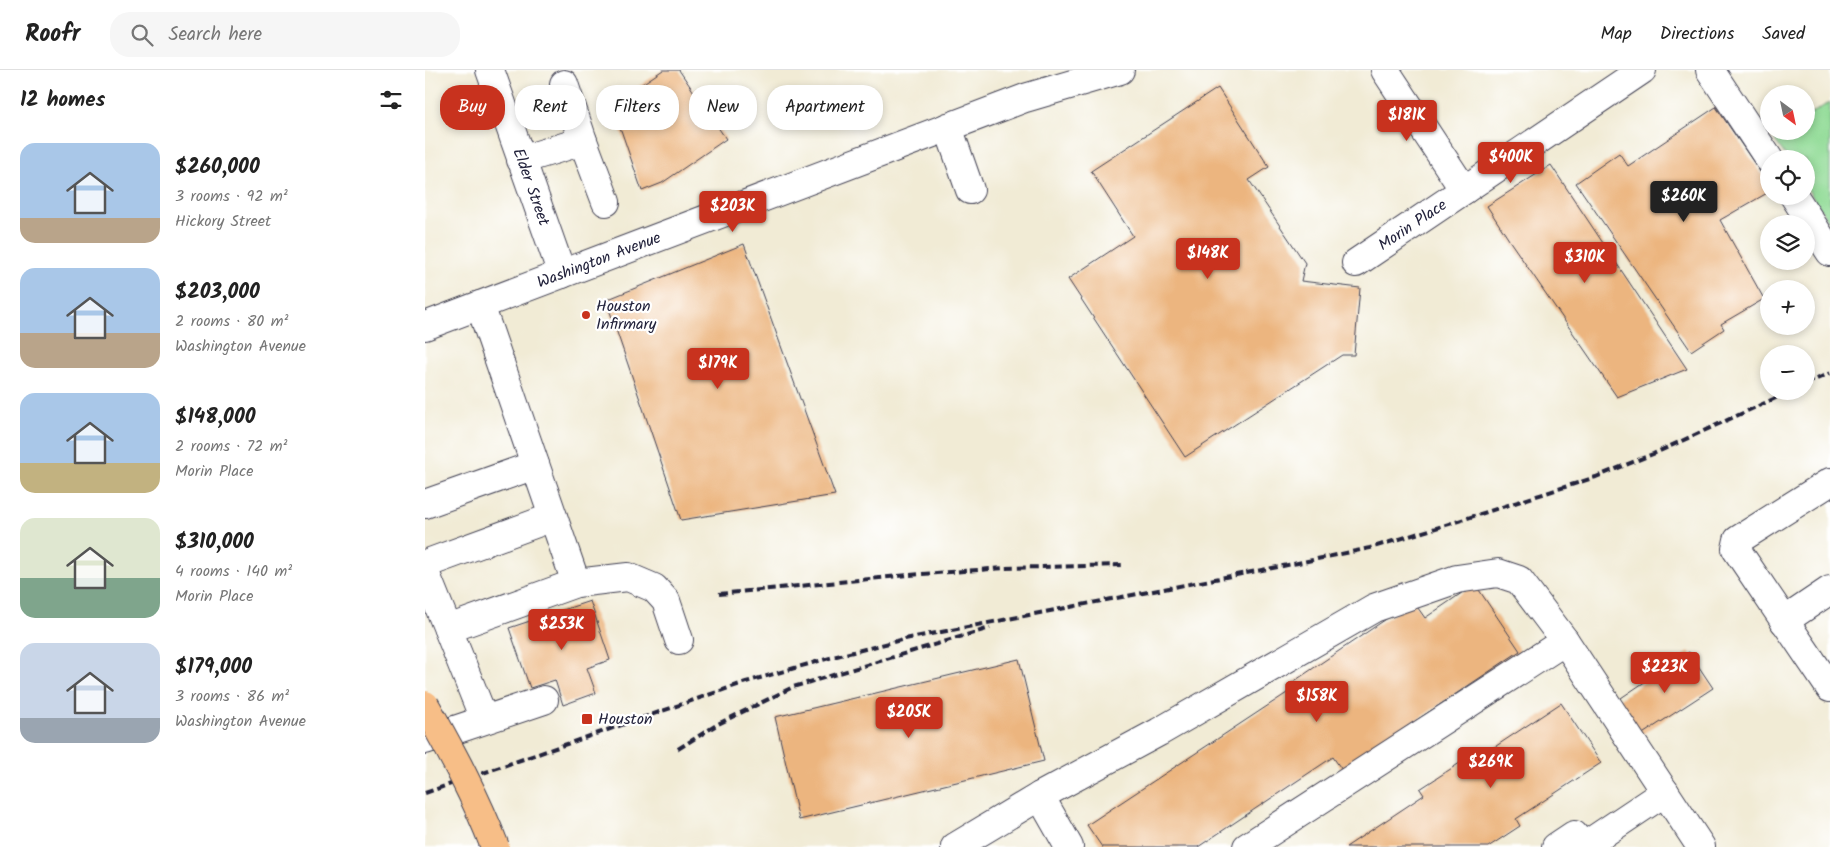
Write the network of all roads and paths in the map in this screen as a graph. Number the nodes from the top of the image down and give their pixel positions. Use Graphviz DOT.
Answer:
graph roads {
  1 [pos="490,70"];
  2 [pos="1063,70"];
  3 [pos="1120,70"];
  4 [pos="1385,70"];
  5 [pos="1642,70"];
  6 [pos="1710,70"];
  7 [pos="564,84"];
  8 [pos="1025,98"];
  9 [pos="948,127"];
  10 [pos="583,141"];
  11 [pos="1763,150"];
  12 [pos="521,160"];
  13 [pos="970,190"];
  14 [pos="1464,190"];
  15 [pos="606,202"];
  16 [pos="1800,205"];
  17 [pos="1830,252"];
  18 [pos="1356,263"];
  19 [pos="561,274"];
  20 [pos="480,305"];
  21 [pos="425,326"];
  22 [pos="535,464"];
  23 [pos="1830,482"];
  24 [pos="425,504"];
  25 [pos="553,518"];
  26 [pos="425,564"];
  27 [pos="425,572"];
  28 [pos="576,582"];
  29 [pos="1830,590"];
  30 [pos="1784,621"];
  31 [pos="448,628"];
  32 [pos="679,640"];
  33 [pos="1565,640"];
  34 [pos="1830,688"];
  35 [pos="544,700"];
  36 [pos="425,705"];
  37 [pos="485,719"];
  38 [pos="425,740"];
  39 [pos="1665,792"];
  40 [pos="1040,796"];
  41 [pos="495,847"];
  42 [pos="955,847"];
  43 [pos="1069,847"];
  44 [pos="1247,847"];
  45 [pos="1556,847"];
  46 [pos="1582,847"];
  47 [pos="1701,847"];
  1 -- 12 [label="street, Elder Street"];
  2 -- 8 [label="street, Washington Avenue"];
  3 -- 8 [label="street, Washington Avenue"];
  4 -- 14 [label="street"];
  5 -- 14 [label="street, Morin Place"];
  6 -- 11 [label="street"];
  7 -- 10 [label="street"];
  8 -- 9 [label="street, Washington Avenue"];
  9 -- 13 [label="street"];
  9 -- 19 [label="street, Washington Avenue"];
  10 -- 12 [label="street"];
  10 -- 15 [label="street"];
  12 -- 19 [label="street, Elder Street"];
  14 -- 18 [label="street, Morin Place"];
  16 -- 17 [label="street"];
  19 -- 20 [label="street, Washington Avenue"];
  20 -- 21 [label="street, Washington Avenue"];
  20 -- 22 [label="street"];
  22 -- 24 [label="street"];
  22 -- 25 [label="street"];
  23 -- 30 [label="street"];
  25 -- 26 [label="street"];
  25 -- 28 [label="street"];
  27 -- 31 [label="street"];
  28 -- 31 [label="street"];
  28 -- 32 [label="street"];
  29 -- 30 [label="street"];
  30 -- 34 [label="street"];
  31 -- 37 [label="street"];
  33 -- 39 [label="street"];
  33 -- 40 [label="street"];
  33 -- 44 [label="street"];
  35 -- 37 [label="street"];
  36 -- 41 [label="highway, bridge"];
  37 -- 38 [label="street"];
  39 -- 46 [label="street"];
  39 -- 47 [label="street"];
  40 -- 42 [label="street"];
  40 -- 43 [label="street"];
  45 -- 46 [label="street"];
}
